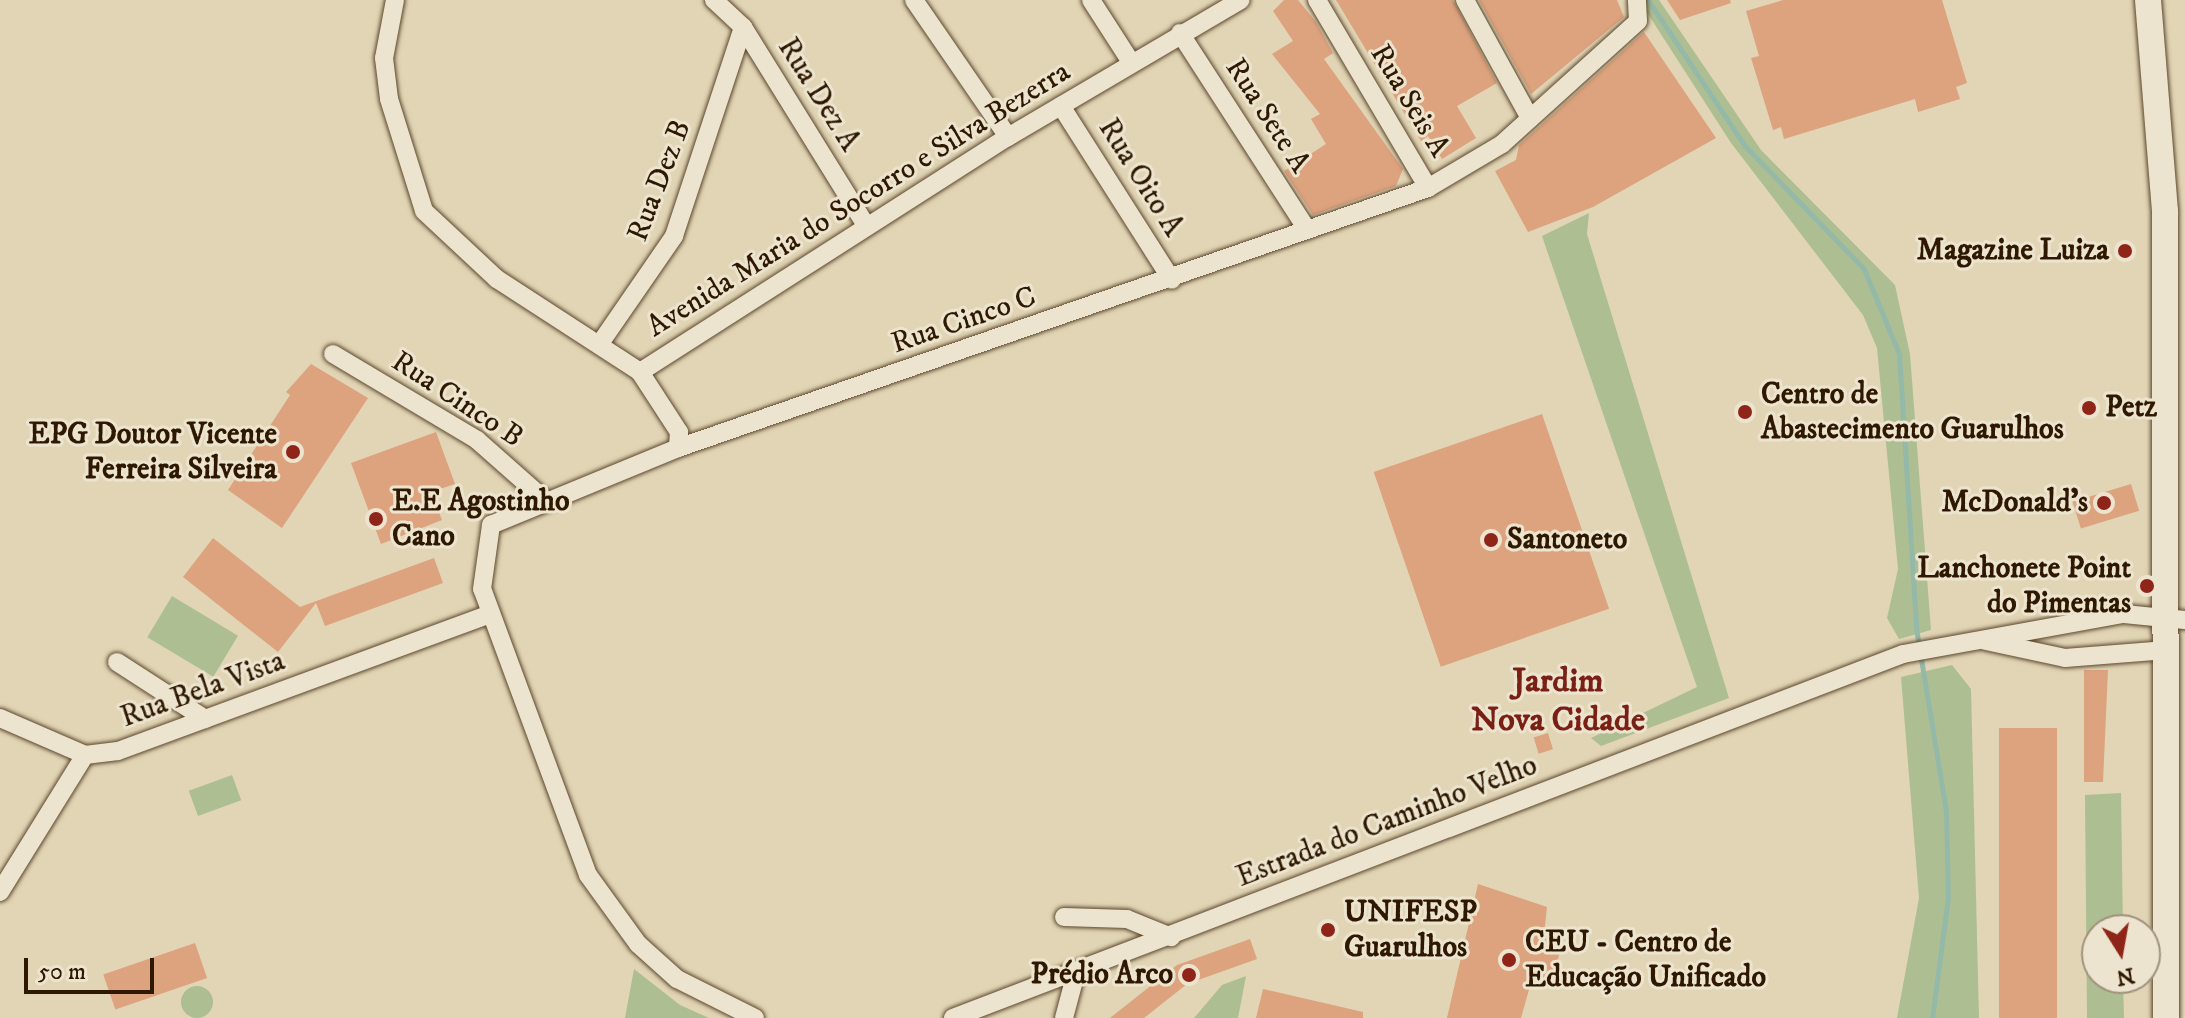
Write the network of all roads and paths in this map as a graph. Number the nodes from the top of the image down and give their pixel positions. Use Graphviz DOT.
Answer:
graph roads {
  1 [pos="395,0"];
  2 [pos="714,0"];
  3 [pos="914,0"];
  4 [pos="1091,0"];
  5 [pos="1241,0"];
  6 [pos="1317,0"];
  7 [pos="1465,0"];
  8 [pos="1637,0"];
  9 [pos="2148,0"];
  10 [pos="743,27"];
  11 [pos="1180,33"];
  12 [pos="1131,62"];
  13 [pos="1061,106"];
  14 [pos="1530,118"];
  15 [pos="1008,137"];
  16 [pos="1428,188"];
  17 [pos="2175,208"];
  18 [pos="866,225"];
  19 [pos="1307,229"];
  20 [pos="1172,280"];
  21 [pos="601,342"];
  22 [pos="333,354"];
  23 [pos="640,372"];
  24 [pos="678,448"];
  25 [pos="545,500"];
  26 [pos="491,614"];
  27 [pos="2176,618"];
  28 [pos="1979,639"];
  29 [pos="2167,650"];
  30 [pos="117,662"];
  31 [pos="0,718"];
  32 [pos="205,719"];
  33 [pos="85,755"];
  34 [pos="1374,835"];
  35 [pos="1384,852"];
  36 [pos="0,892"];
  37 [pos="1064,917"];
  38 [pos="1171,937"];
  39 [pos="1076,973"];
  40 [pos="755,1018"];
  41 [pos="953,1018"];
  42 [pos="1064,1018"];
  43 [pos="2166,1018"];
  1 -- 21 [label="street, Avenida Maria do Socorro e Silva Bezerra"];
  2 -- 10 [label="street, Rua Dez A"];
  3 -- 15 [label="street"];
  4 -- 12 [label="street"];
  5 -- 11 [label="street, Avenida Maria do Socorro e Silva Bezerra"];
  6 -- 16 [label="street, Rua Seis A"];
  7 -- 14 [label="street"];
  8 -- 14 [label="street, Rua Cinco C"];
  9 -- 17 [label="main road"];
  10 -- 18 [label="street, Rua Dez A"];
  10 -- 21 [label="street, Rua Dez B"];
  11 -- 12 [label="street, Avenida Maria do Socorro e Silva Bezerra"];
  11 -- 19 [label="street, Rua Sete A"];
  12 -- 13 [label="street, Avenida Maria do Socorro e Silva Bezerra"];
  13 -- 15 [label="street, Avenida Maria do Socorro e Silva Bezerra"];
  13 -- 20 [label="street, Rua Oito A"];
  14 -- 16 [label="street, Rua Cinco C"];
  15 -- 18 [label="street, Avenida Maria do Socorro e Silva Bezerra"];
  16 -- 19 [label="street, Rua Cinco C"];
  17 -- 27 [label="main road"];
  18 -- 23 [label="street, Avenida Maria do Socorro e Silva Bezerra"];
  19 -- 20 [label="street, Rua Cinco C"];
  20 -- 24 [label="street, Rua Cinco C"];
  21 -- 23 [label="street, Avenida Maria do Socorro e Silva Bezerra"];
  22 -- 25 [label="street, Rua Cinco B"];
  23 -- 24 [label="street"];
  24 -- 25 [label="street, Rua Cinco C"];
  25 -- 26 [label="street, Rua Cinco C"];
  26 -- 32 [label="street, Rua Bela Vista"];
  26 -- 40 [label="street"];
  27 -- 28 [label="street, Estrada do Caminho Velho"];
  27 -- 29 [label="main road"];
  28 -- 29 [label="street, Estrada do Caminho Velho"];
  28 -- 35 [label="street, Estrada do Caminho Velho"];
  29 -- 43 [label="main road"];
  30 -- 32 [label="street"];
  31 -- 33 [label="street"];
  32 -- 33 [label="street, Rua Bela Vista"];
  33 -- 36 [label="street"];
  34 -- 35 [label="street"];
  35 -- 38 [label="street, Estrada do Caminho Velho"];
  37 -- 38 [label="street"];
  38 -- 39 [label="street, Estrada do Caminho Velho"];
  39 -- 41 [label="street, Estrada do Caminho Velho"];
  39 -- 42 [label="street"];
}
